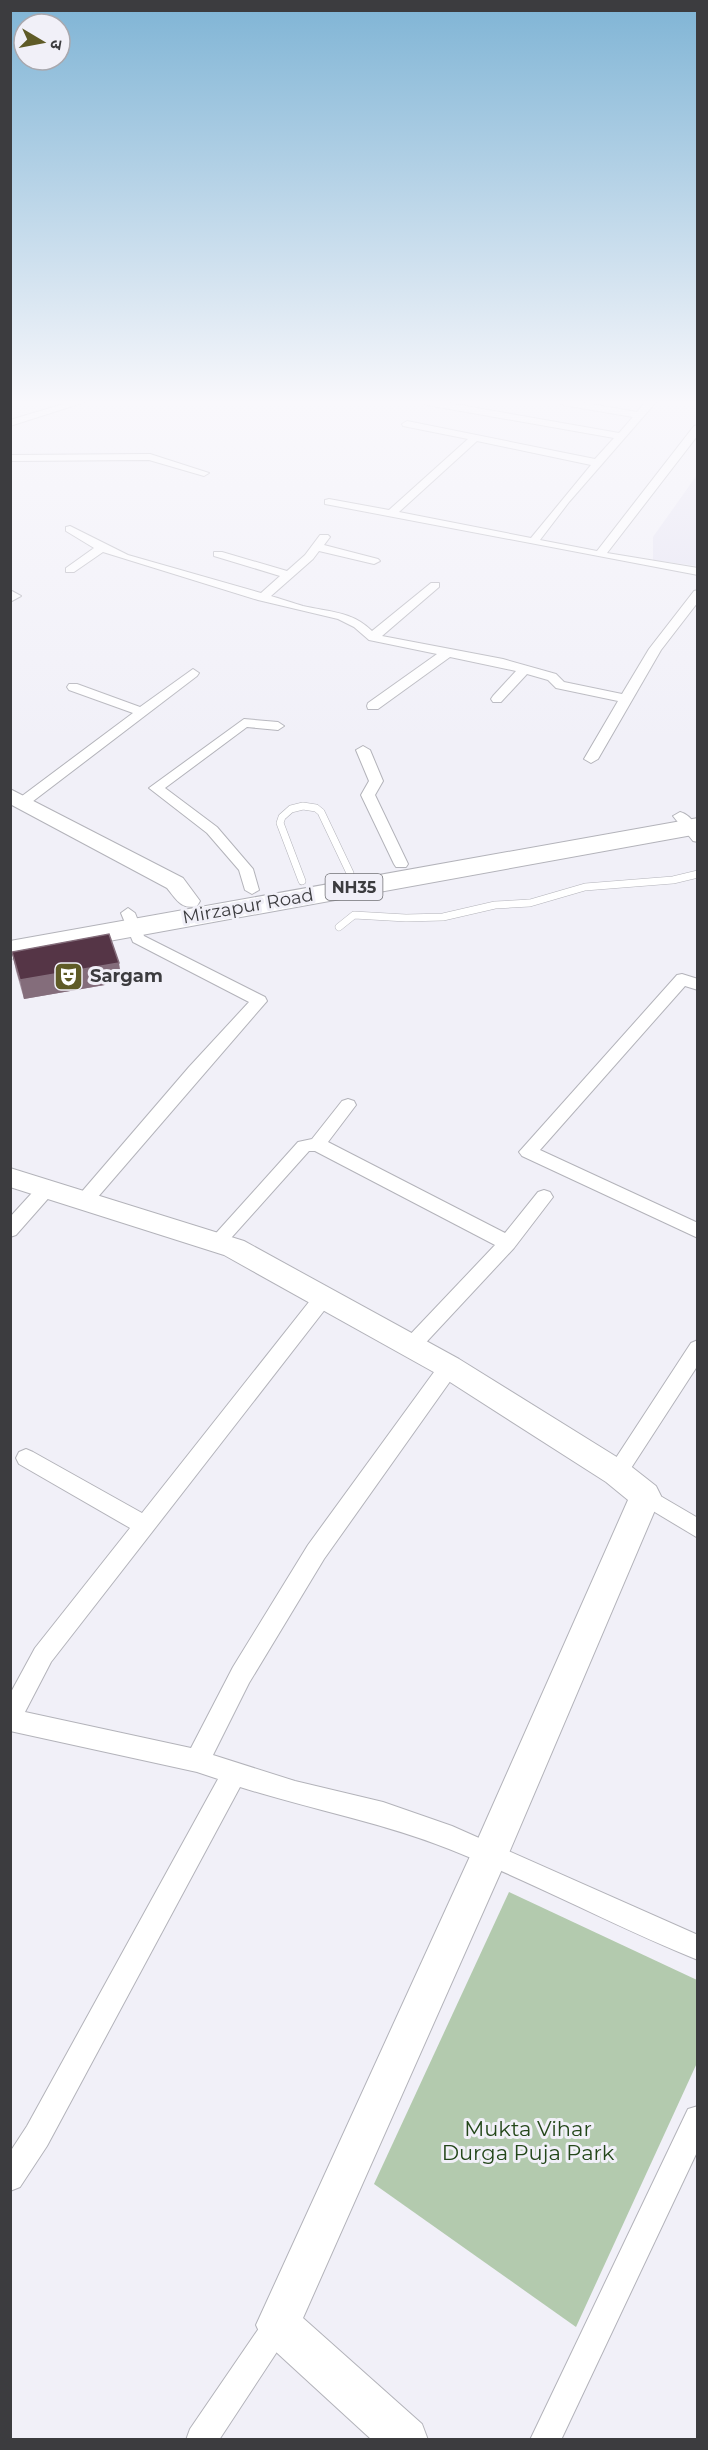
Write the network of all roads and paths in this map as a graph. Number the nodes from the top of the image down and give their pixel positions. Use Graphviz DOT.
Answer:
graph roads {
  1 [pos="402,516"];
  2 [pos="553,516"];
  3 [pos="630,516"];
  4 [pos="70,530"];
  5 [pos="324,537"];
  6 [pos="534,541"];
  7 [pos="317,547"];
  8 [pos="102,548"];
  9 [pos="218,554"];
  10 [pos="600,555"];
  11 [pos="374,561"];
  12 [pos="70,570"];
  13 [pos="698,572"];
  14 [pos="289,575"];
  15 [pos="435,585"];
  16 [pos="698,592"];
  17 [pos="10,593"];
  18 [pos="262,598"];
  19 [pos="10,599"];
  20 [pos="373,637"];
  21 [pos="446,654"];
  22 [pos="524,669"];
  23 [pos="193,673"];
  24 [pos="73,687"];
  25 [pos="497,699"];
  26 [pos="626,699"];
  27 [pos="373,706"];
  28 [pos="143,712"];
  29 [pos="278,726"];
  30 [pos="363,750"];
  31 [pos="591,759"];
  32 [pos="17,799"];
  33 [pos="692,824"];
  34 [pos="401,864"];
  35 [pos="350,873"];
  36 [pos="698,874"];
  37 [pos="302,881"];
  38 [pos="252,890"];
  39 [pos="189,901"];
  40 [pos="130,920"];
  41 [pos="339,927"];
  42 [pos="10,935"];
  43 [pos="10,950"];
  44 [pos="698,986"];
  45 [pos="348,1106"];
  46 [pos="317,1144"];
  47 [pos="10,1177"];
  48 [pos="47,1188"];
  49 [pos="544,1197"];
  50 [pos="85,1200"];
  51 [pos="10,1230"];
  52 [pos="698,1232"];
  53 [pos="217,1242"];
  54 [pos="508,1243"];
  55 [pos="323,1298"];
  56 [pos="411,1346"];
  57 [pos="698,1348"];
  58 [pos="448,1367"];
  59 [pos="26,1458"];
  60 [pos="617,1473"];
  61 [pos="645,1496"];
  62 [pos="144,1525"];
  63 [pos="698,1528"];
  64 [pos="10,1719"];
  65 [pos="197,1761"];
  66 [pos="235,1772"];
  67 [pos="490,1854"];
  68 [pos="698,1948"];
  69 [pos="698,2119"];
  70 [pos="10,2177"];
  71 [pos="278,2325"];
  72 [pos="201,2439"];
  73 [pos="406,2439"];
  74 [pos="545,2439"];
  1 -- 6 [label="street"];
  2 -- 6 [label="street"];
  3 -- 10 [label="street"];
  4 -- 8 [label="street"];
  5 -- 7 [label="street"];
  6 -- 10 [label="street"];
  7 -- 11 [label="street"];
  7 -- 14 [label="street"];
  8 -- 12 [label="street"];
  8 -- 18 [label="street"];
  9 -- 14 [label="street"];
  10 -- 13 [label="street"];
  14 -- 18 [label="street"];
  15 -- 20 [label="street"];
  16 -- 26 [label="street"];
  17 -- 19 [label="street"];
  18 -- 20 [label="street"];
  20 -- 21 [label="street"];
  21 -- 22 [label="street"];
  21 -- 27 [label="street"];
  22 -- 25 [label="street"];
  22 -- 26 [label="street"];
  23 -- 28 [label="street"];
  24 -- 28 [label="street"];
  26 -- 31 [label="street"];
  28 -- 32 [label="street"];
  29 -- 38 [label="street"];
  30 -- 34 [label="street"];
  32 -- 39 [label="street"];
  33 -- 34 [label="highway, Mirzapur Road / NH35"];
  33 -- 40 [label="highway, Mirzapur Road / NH35"];
  34 -- 35 [label="highway, Mirzapur Road / NH35"];
  35 -- 37 [label="highway, Mirzapur Road / NH35"];
  35 -- 37 [label="lane"];
  36 -- 41 [label="lane"];
  37 -- 38 [label="highway, Mirzapur Road / NH35"];
  38 -- 39 [label="highway, Mirzapur Road / NH35"];
  39 -- 40 [label="highway, Mirzapur Road / NH35"];
  40 -- 42 [label="highway, Mirzapur Road / NH35"];
  40 -- 43 [label="highway, Mirzapur Road / NH35"];
  40 -- 50 [label="street"];
  44 -- 52 [label="street"];
  45 -- 46 [label="street"];
  46 -- 53 [label="street"];
  46 -- 54 [label="street"];
  47 -- 48 [label="street"];
  48 -- 50 [label="street"];
  48 -- 51 [label="street"];
  49 -- 54 [label="street"];
  50 -- 53 [label="street"];
  53 -- 55 [label="street"];
  54 -- 56 [label="street"];
  55 -- 56 [label="street"];
  55 -- 62 [label="street"];
  56 -- 58 [label="street"];
  57 -- 60 [label="street"];
  58 -- 60 [label="street"];
  58 -- 65 [label="street"];
  59 -- 62 [label="street"];
  60 -- 61 [label="street"];
  61 -- 63 [label="street"];
  61 -- 67 [label="street"];
  62 -- 64 [label="street"];
  64 -- 65 [label="street"];
  65 -- 66 [label="street"];
  66 -- 67 [label="street"];
  66 -- 70 [label="street"];
  67 -- 68 [label="street"];
  67 -- 71 [label="street"];
  69 -- 74 [label="street"];
  71 -- 72 [label="street"];
  71 -- 73 [label="street"];
}
